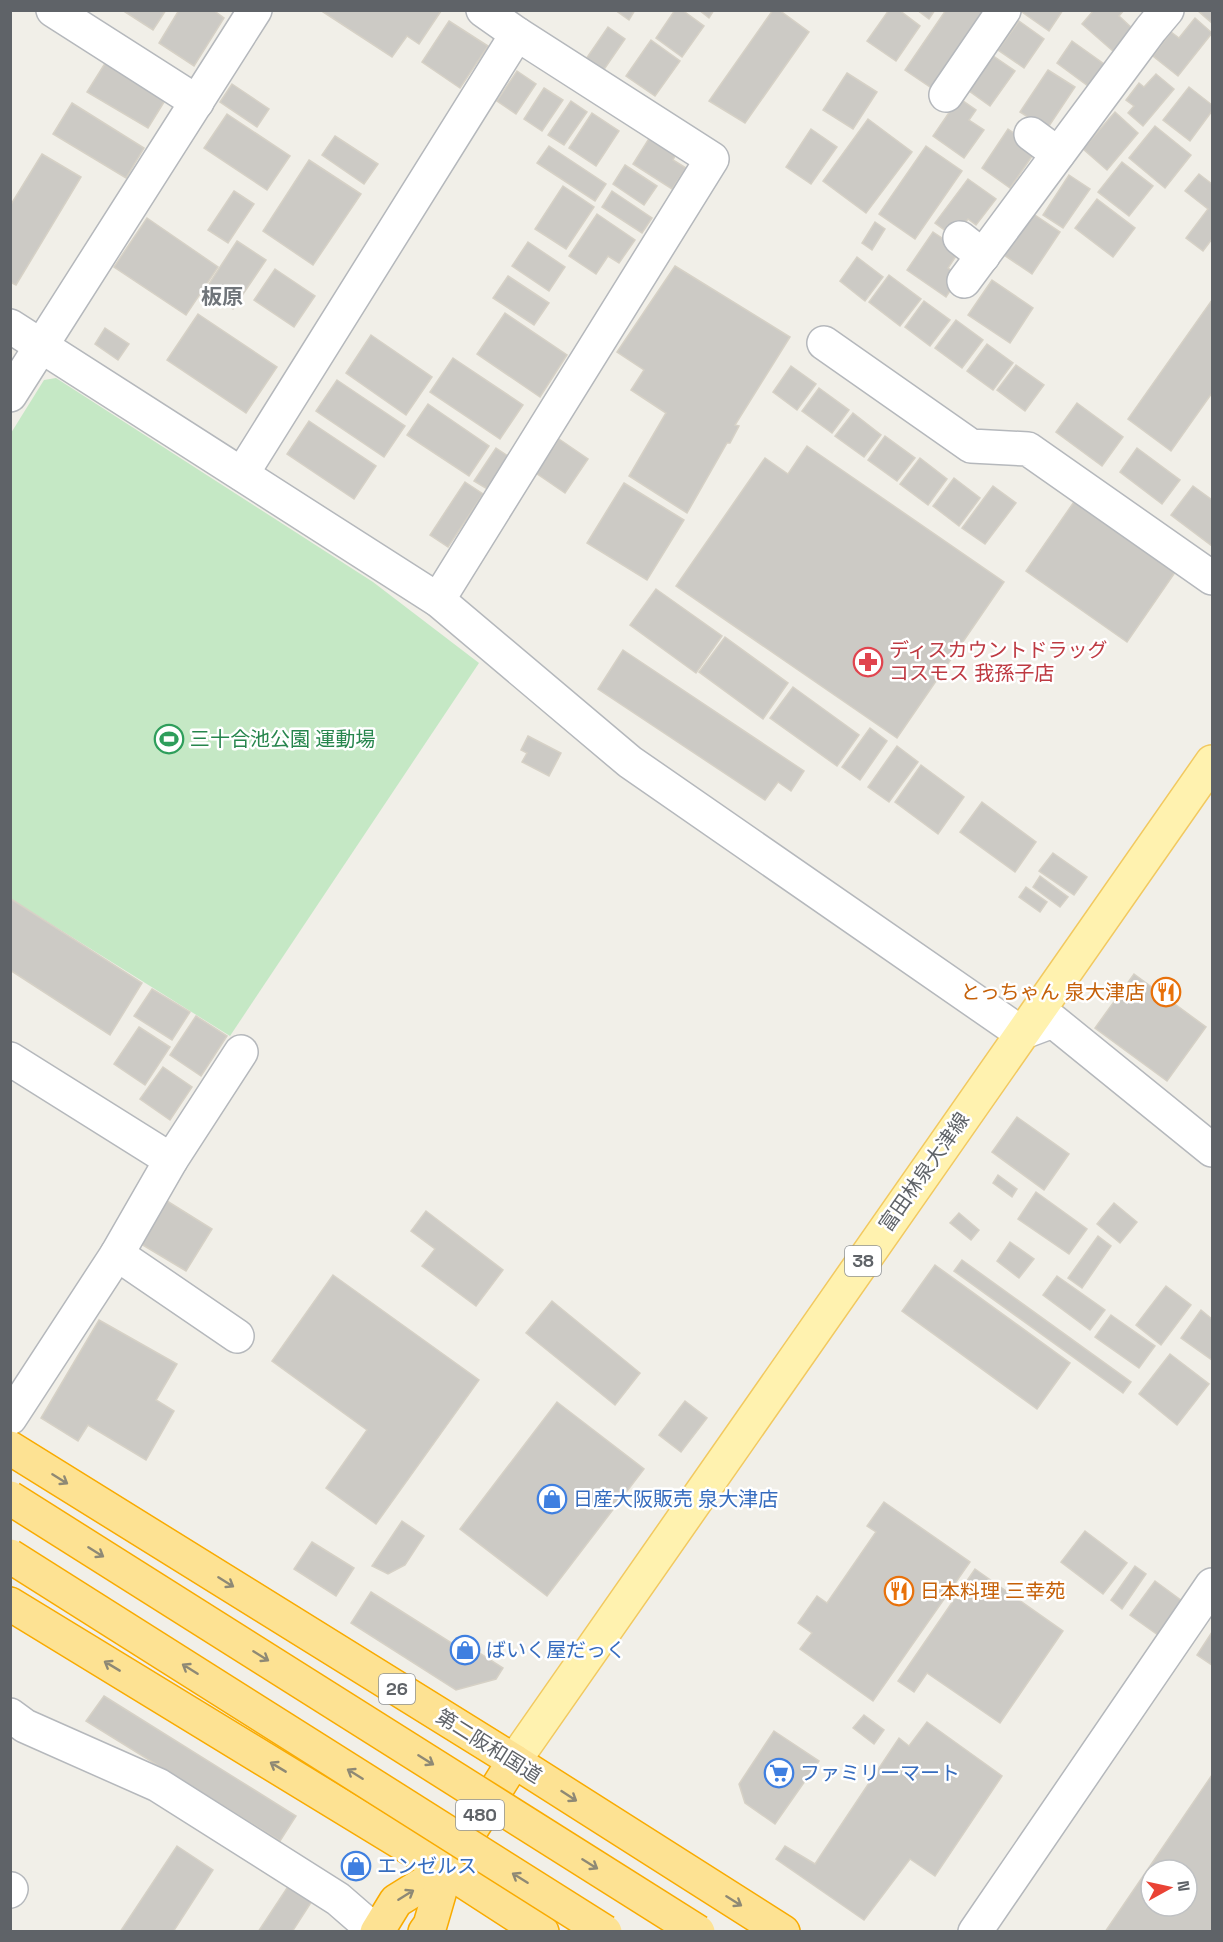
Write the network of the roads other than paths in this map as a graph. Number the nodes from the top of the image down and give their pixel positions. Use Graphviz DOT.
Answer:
graph roads {
  1 [pos="53,10"];
  2 [pos="255,10"];
  3 [pos="483,10"];
  4 [pos="1004,10"];
  5 [pos="1149,17"];
  6 [pos="517,34"];
  7 [pos="946,95"];
  8 [pos="197,102"];
  9 [pos="1031,134"];
  10 [pos="1058,154"];
  11 [pos="969,258"];
  12 [pos="10,326"];
  13 [pos="824,343"];
  14 [pos="41,346"];
  15 [pos="10,395"];
  16 [pos="242,474"];
  17 [pos="1212,578"];
  18 [pos="438,600"];
  19 [pos="1212,762"];
  20 [pos="1021,1033"];
  21 [pos="241,1052"];
  22 [pos="10,1059"];
  23 [pos="1212,1150"];
  24 [pos="171,1160"];
  25 [pos="117,1254"];
  26 [pos="237,1336"];
  27 [pos="10,1418"];
  28 [pos="10,1448"];
  29 [pos="10,1498"];
  30 [pos="10,1556"];
  31 [pos="1212,1585"];
  32 [pos="10,1604"];
  33 [pos="10,1715"];
  34 [pos="514,1761"];
  35 [pos="446,1870"];
  36 [pos="376,1932"];
  37 [pos="425,1932"];
  38 [pos="542,1932"];
  39 [pos="605,1932"];
  40 [pos="698,1932"];
  41 [pos="783,1932"];
  42 [pos="975,1932"];
  1 -- 8 [label="street"];
  2 -- 8 [label="street"];
  3 -- 6 [label="street"];
  4 -- 7 [label="street"];
  5 -- 10 [label="street"];
  6 -- 16 [label="street"];
  6 -- 18 [label="street"];
  8 -- 14 [label="street"];
  9 -- 10 [label="street"];
  10 -- 11 [label="street"];
  12 -- 14 [label="street"];
  13 -- 17 [label="street"];
  14 -- 15 [label="street"];
  14 -- 16 [label="street"];
  16 -- 18 [label="street"];
  18 -- 20 [label="street"];
  19 -- 20 [label="main road, 富田林泉大津線 / 38"];
  20 -- 23 [label="street"];
  20 -- 34 [label="main road, 富田林泉大津線 / 38"];
  21 -- 24 [label="street"];
  22 -- 24 [label="street"];
  24 -- 25 [label="street"];
  25 -- 26 [label="street"];
  25 -- 27 [label="street"];
  28 -- 34 [label="highway, 第二阪和国道 / 26, one-way"];
  29 -- 40 [label="highway, 26, one-way, bridge"];
  39 -- 30 [label="highway, one-way, bridge"];
  31 -- 42 [label="street"];
  35 -- 32 [label="highway, one-way"];
  33 -- 36 [label="street"];
  34 -- 35 [label="highway, 480"];
  34 -- 41 [label="highway, 第二阪和国道 / 26, one-way"];
  36 -- 35 [label="highway, 480, one-way"];
  35 -- 37 [label="highway, 480"];
  35 -- 38 [label="highway"];
}
